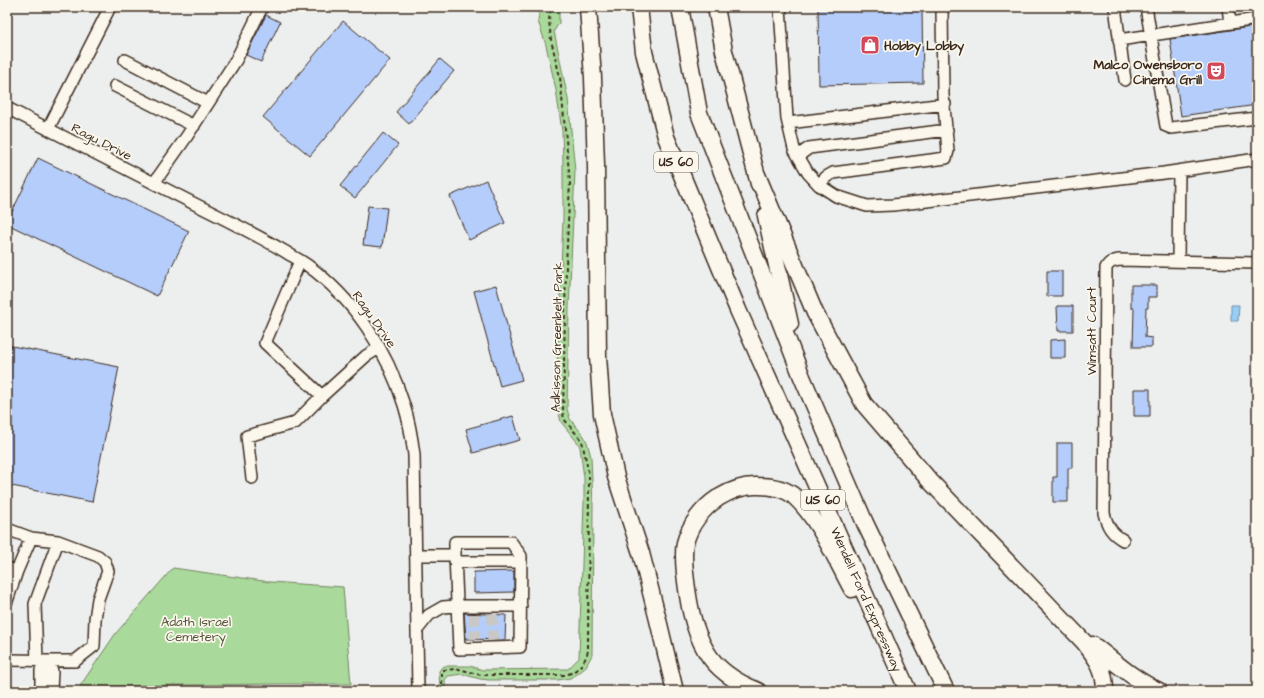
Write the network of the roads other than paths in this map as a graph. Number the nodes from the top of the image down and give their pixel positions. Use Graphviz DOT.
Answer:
graph roads {
  1 [pos="110,7"];
  2 [pos="262,7"];
  3 [pos="588,7"];
  4 [pos="639,7"];
  5 [pos="680,7"];
  6 [pos="716,7"];
  7 [pos="780,7"];
  8 [pos="942,7"];
  9 [pos="1115,7"];
  10 [pos="1146,7"];
  11 [pos="1228,7"];
  12 [pos="1257,19"];
  13 [pos="1230,23"];
  14 [pos="1151,35"];
  15 [pos="1119,40"];
  16 [pos="125,60"];
  17 [pos="1125,80"];
  18 [pos="115,86"];
  19 [pos="208,103"];
  20 [pos="945,104"];
  21 [pos="7,108"];
  22 [pos="1257,118"];
  23 [pos="788,123"];
  24 [pos="194,126"];
  25 [pos="48,129"];
  26 [pos="947,130"];
  27 [pos="798,156"];
  28 [pos="1257,158"];
  29 [pos="1179,171"];
  30 [pos="756,175"];
  31 [pos="154,183"];
  32 [pos="819,185"];
  33 [pos="300,261"];
  34 [pos="1178,262"];
  35 [pos="1257,263"];
  36 [pos="380,348"];
  37 [pos="802,377"];
  38 [pos="322,396"];
  39 [pos="252,478"];
  40 [pos="7,529"];
  41 [pos="31,538"];
  42 [pos="1123,540"];
  43 [pos="58,541"];
  44 [pos="416,555"];
  45 [pos="455,559"];
  46 [pos="521,562"];
  47 [pos="12,570"];
  48 [pos="7,601"];
  49 [pos="456,606"];
  50 [pos="521,606"];
  51 [pos="1071,628"];
  52 [pos="417,630"];
  53 [pos="7,660"];
  54 [pos="43,662"];
  55 [pos="41,691"];
  56 [pos="51,691"];
  57 [pos="418,691"];
  58 [pos="674,691"];
  59 [pos="758,691"];
  60 [pos="908,691"];
  61 [pos="946,691"];
  62 [pos="1105,691"];
  63 [pos="1159,691"];
  1 -- 25 [label="street"];
  2 -- 19 [label="street"];
  3 -- 58 [label="highway"];
  4 -- 60 [label="highway, Wendell Ford Expressway / US 60"];
  5 -- 37 [label="highway, US 60"];
  6 -- 30 [label="highway"];
  7 -- 23 [label="street"];
  8 -- 20 [label="street"];
  9 -- 15 [label="street"];
  10 -- 14 [label="street"];
  11 -- 13 [label="street"];
  12 -- 13 [label="street"];
  13 -- 14 [label="street"];
  14 -- 15 [label="street"];
  14 -- 22 [label="street"];
  15 -- 17 [label="street"];
  16 -- 19 [label="street"];
  18 -- 24 [label="street"];
  19 -- 24 [label="street"];
  20 -- 23 [label="street"];
  20 -- 26 [label="street"];
  21 -- 25 [label="street, Ragu Drive"];
  23 -- 27 [label="street"];
  24 -- 31 [label="street"];
  25 -- 31 [label="street, Ragu Drive"];
  26 -- 27 [label="street"];
  26 -- 32 [label="street"];
  27 -- 32 [label="street"];
  28 -- 29 [label="street"];
  29 -- 32 [label="street"];
  29 -- 34 [label="street"];
  30 -- 37 [label="highway"];
  30 -- 51 [label="highway"];
  31 -- 33 [label="street, Ragu Drive"];
  33 -- 36 [label="street, Ragu Drive"];
  33 -- 38 [label="street"];
  34 -- 35 [label="street, Wimsatt Court"];
  34 -- 42 [label="street, Wimsatt Court"];
  36 -- 38 [label="street"];
  36 -- 44 [label="street, Ragu Drive"];
  37 -- 61 [label="highway, US 60"];
  38 -- 39 [label="street"];
  40 -- 41 [label="street"];
  41 -- 43 [label="street"];
  41 -- 47 [label="street"];
  43 -- 54 [label="street"];
  43 -- 54 [label="street"];
  44 -- 45 [label="street"];
  44 -- 52 [label="street, Ragu Drive"];
  45 -- 46 [label="street"];
  45 -- 46 [label="street"];
  45 -- 49 [label="street"];
  46 -- 50 [label="street"];
  47 -- 48 [label="street"];
  49 -- 50 [label="street"];
  49 -- 50 [label="street"];
  49 -- 52 [label="street"];
  51 -- 62 [label="highway"];
  51 -- 63 [label="highway"];
  52 -- 57 [label="street, Ragu Drive"];
  53 -- 54 [label="street"];
  54 -- 55 [label="street"];
  54 -- 56 [label="street"];
  59 -- 60 [label="highway"];
}
